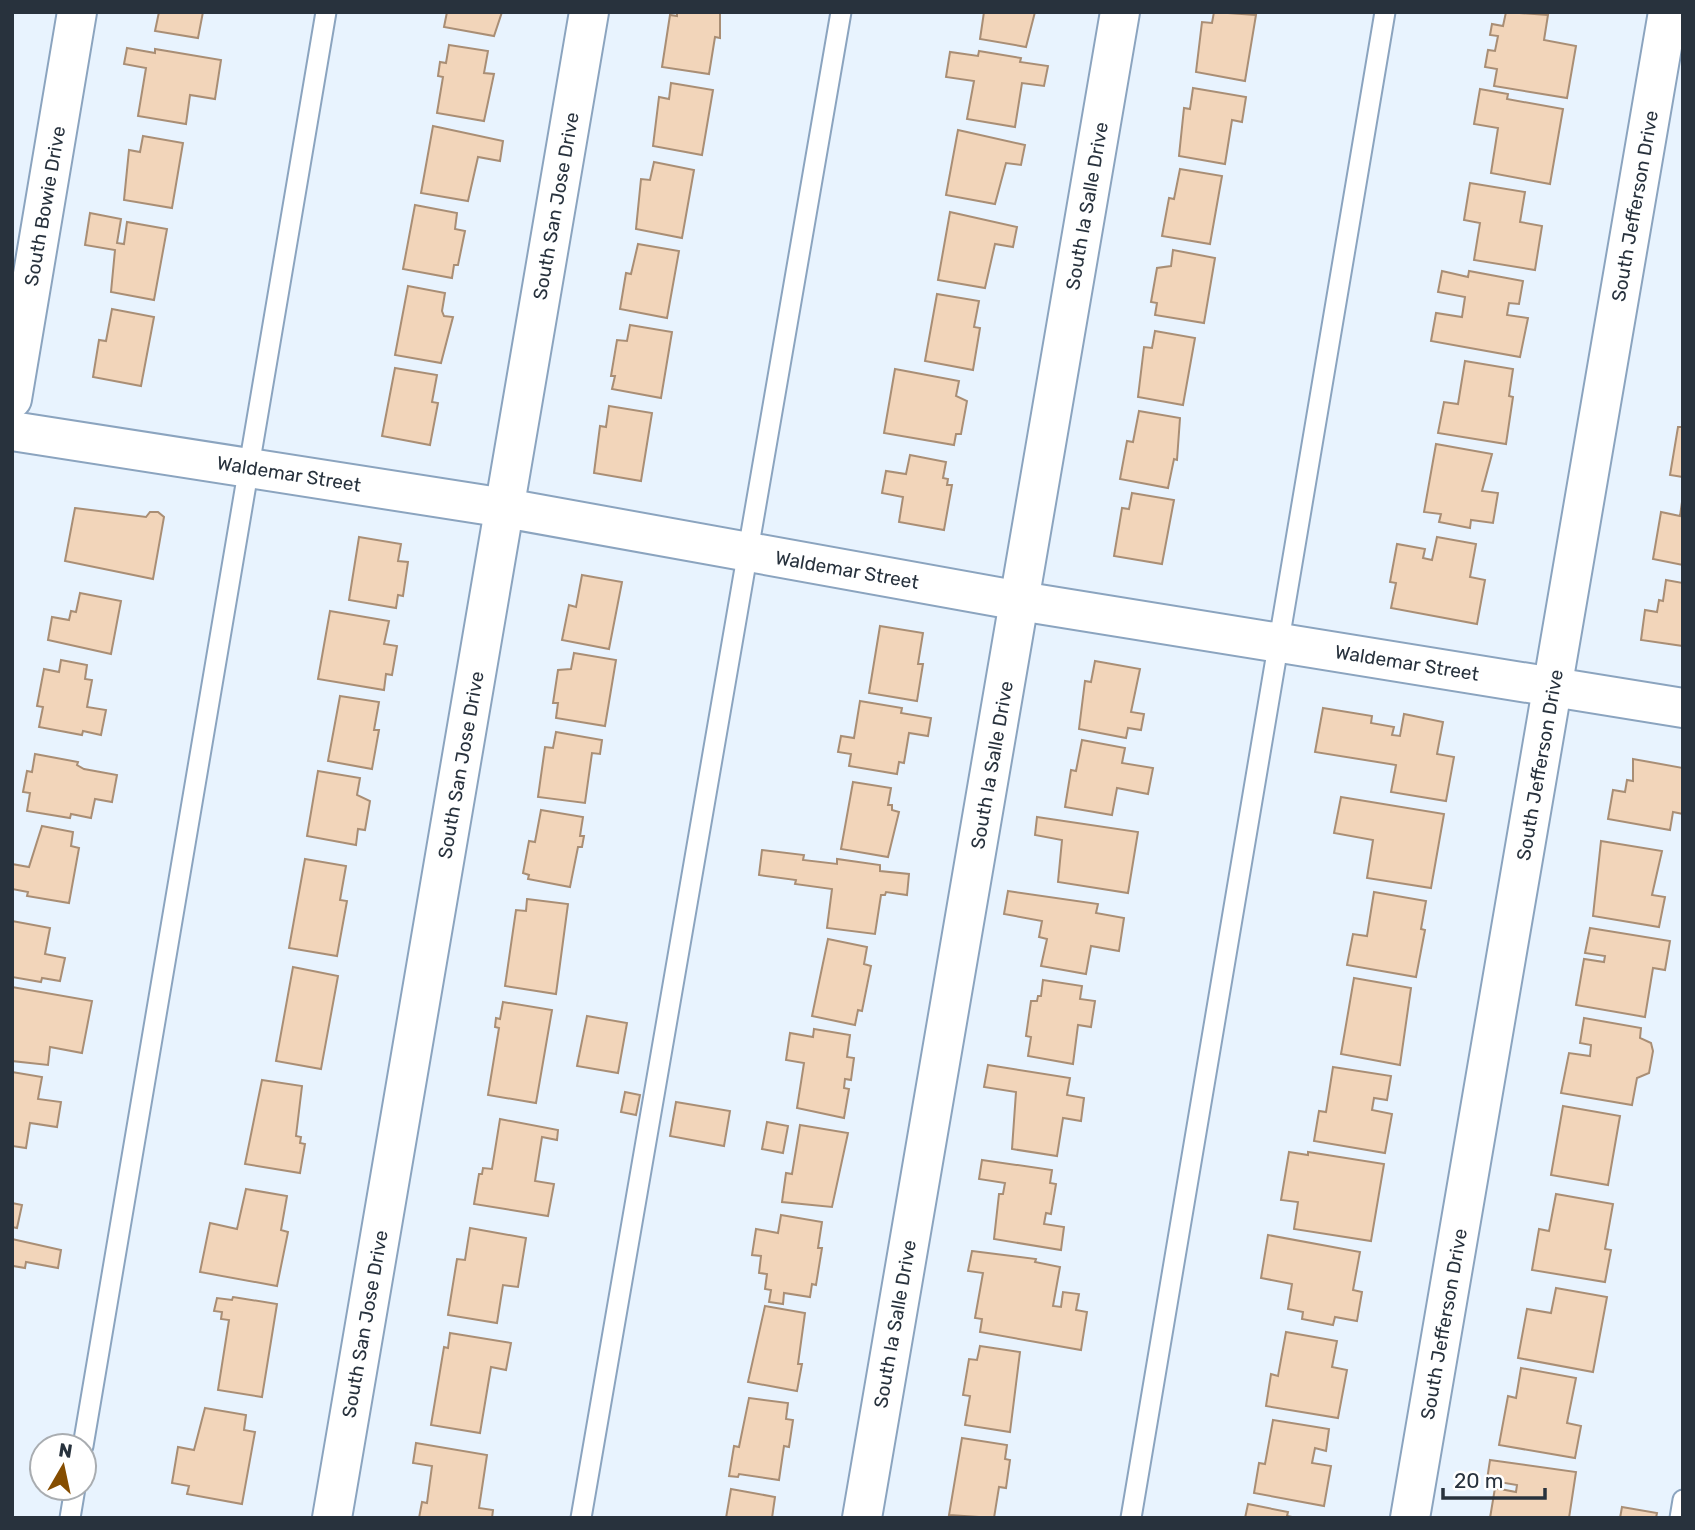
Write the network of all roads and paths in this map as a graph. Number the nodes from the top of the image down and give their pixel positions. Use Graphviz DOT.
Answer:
graph roads {
  1 [pos="77,12"];
  2 [pos="326,12"];
  3 [pos="589,12"];
  4 [pos="841,12"];
  5 [pos="1120,12"];
  6 [pos="1385,12"];
  7 [pos="1668,12"];
  8 [pos="12,399"];
  9 [pos="12,431"];
  10 [pos="249,468"];
  11 [pos="505,508"];
  12 [pos="748,552"];
  13 [pos="1020,601"];
  14 [pos="1279,643"];
  15 [pos="1553,687"];
  16 [pos="1683,708"];
  17 [pos="85,1432"];
  18 [pos="1683,1500"];
  19 [pos="332,1518"];
  20 [pos="581,1518"];
  21 [pos="862,1518"];
  22 [pos="1131,1518"];
  23 [pos="1410,1518"];
  24 [pos="1680,1518"];
  1 -- 8 [label="street, South Bowie Drive"];
  2 -- 10 [label="lane"];
  3 -- 11 [label="street, South San Jose Drive"];
  4 -- 12 [label="lane"];
  5 -- 13 [label="street, South la Salle Drive"];
  6 -- 14 [label="lane"];
  7 -- 15 [label="street, South Jefferson Drive"];
  9 -- 10 [label="street, Waldemar Street"];
  10 -- 11 [label="street, Waldemar Street"];
  10 -- 17 [label="lane"];
  11 -- 12 [label="street, Waldemar Street"];
  11 -- 19 [label="street, South San Jose Drive"];
  12 -- 13 [label="street, Waldemar Street"];
  12 -- 20 [label="lane"];
  13 -- 14 [label="street, Waldemar Street"];
  13 -- 21 [label="street, South la Salle Drive"];
  14 -- 15 [label="street, Waldemar Street"];
  14 -- 22 [label="lane"];
  15 -- 16 [label="street, Waldemar Street"];
  15 -- 23 [label="street, South Jefferson Drive"];
  18 -- 24 [label="lane"];
}
